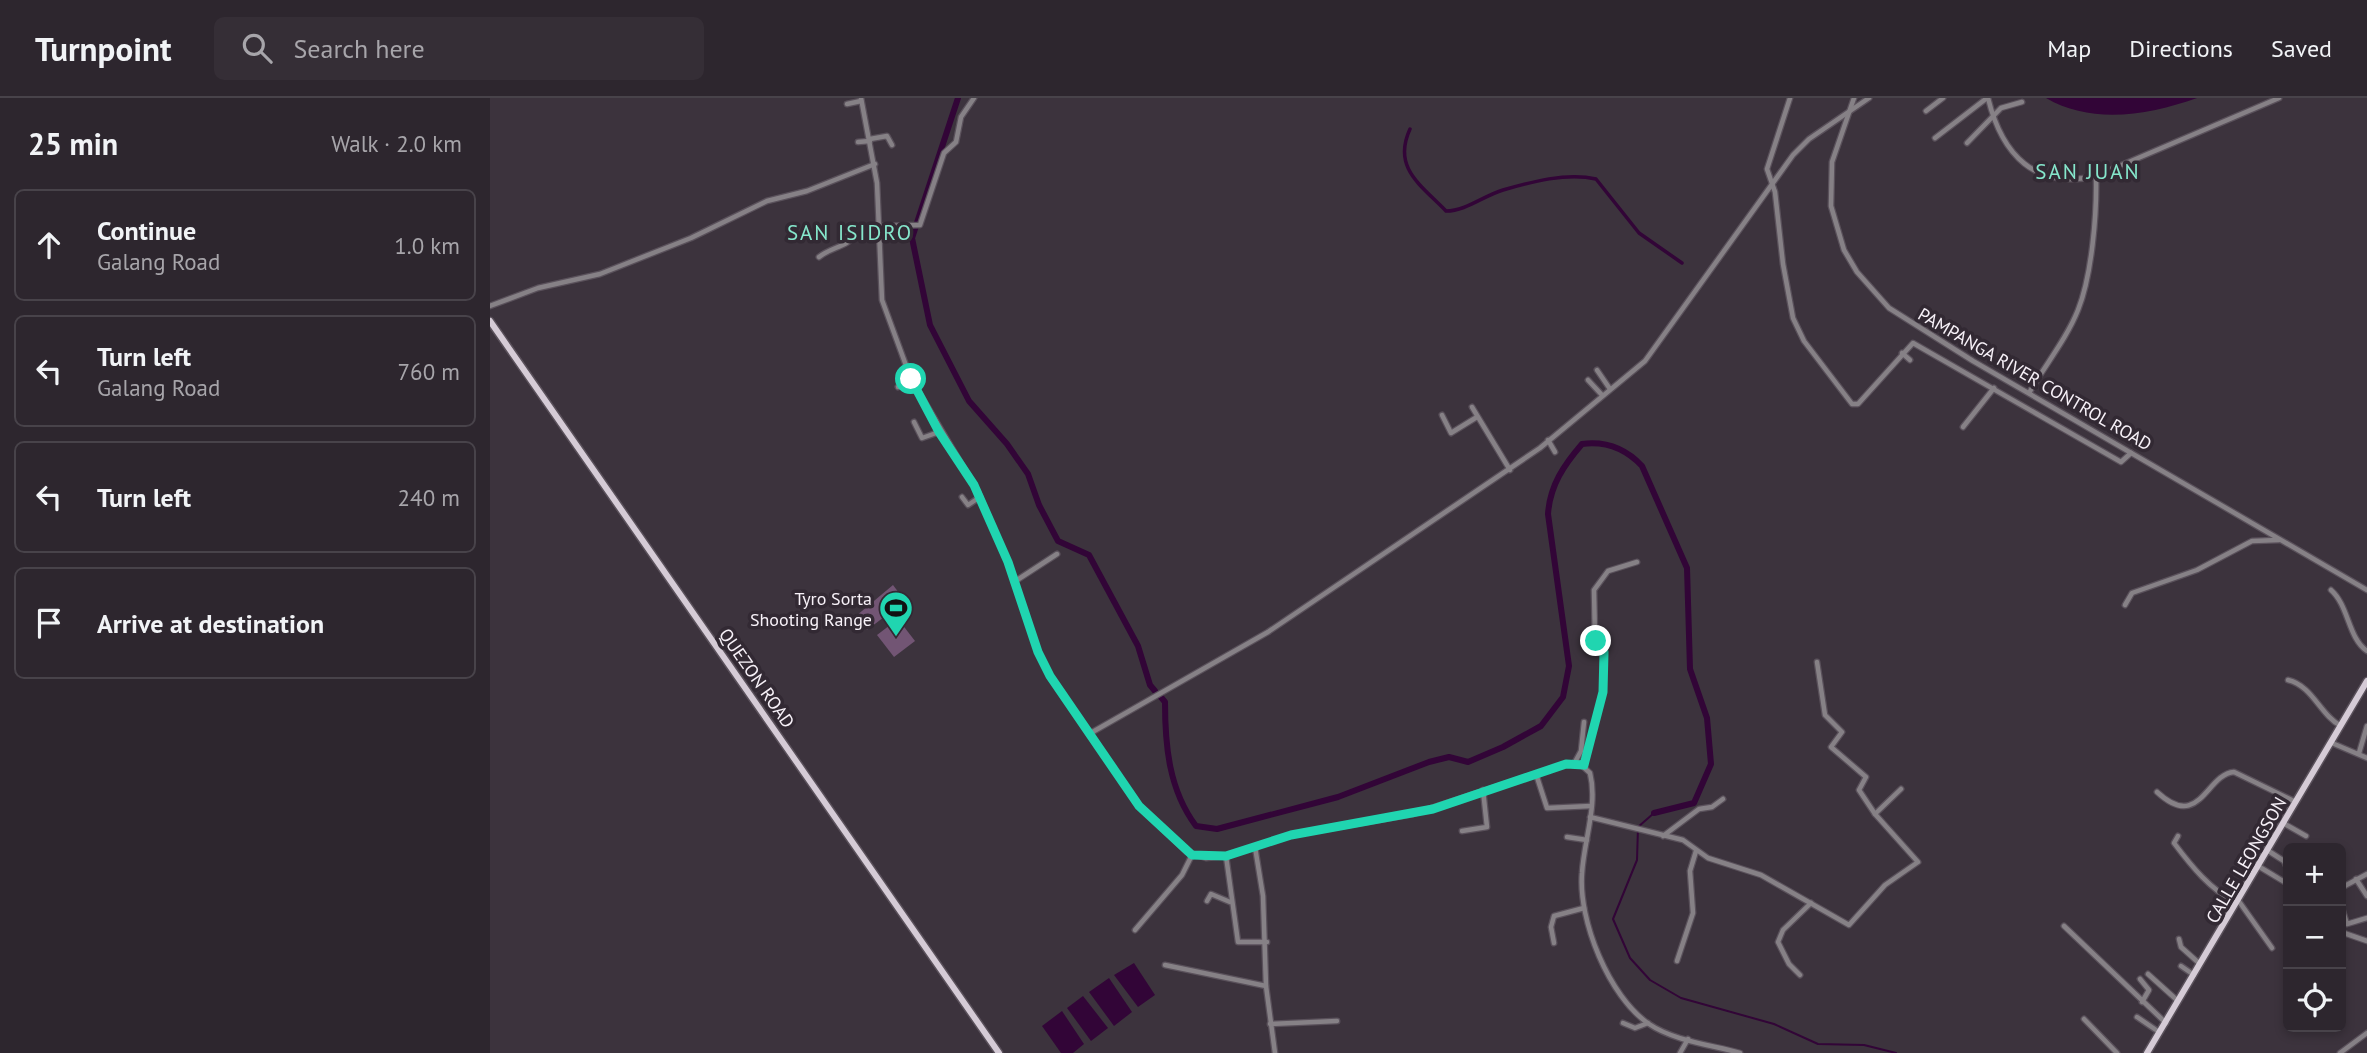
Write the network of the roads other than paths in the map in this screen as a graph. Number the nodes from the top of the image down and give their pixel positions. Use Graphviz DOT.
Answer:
graph roads {
  1 [pos="974,98"];
  2 [pos="1790,98"];
  3 [pos="1854,98"];
  4 [pos="1869,98"];
  5 [pos="1943,98"];
  6 [pos="2280,98"];
  7 [pos="861,99"];
  8 [pos="1984,99"];
  9 [pos="2003,100"];
  10 [pos="2022,102"];
  11 [pos="846,104"];
  12 [pos="2005,106"];
  13 [pos="1926,111"];
  14 [pos="1849,112"];
  15 [pos="1993,115"];
  16 [pos="1936,138"];
  17 [pos="870,140"];
  18 [pos="858,142"];
  19 [pos="1966,143"];
  20 [pos="892,145"];
  21 [pos="875,163"];
  22 [pos="2096,176"];
  23 [pos="1772,182"];
  24 [pos="880,226"];
  25 [pos="856,234"];
  26 [pos="880,234"];
  27 [pos="845,237"];
  28 [pos="819,257"];
  29 [pos="490,306"];
  30 [pos="490,321"];
  31 [pos="1902,353"];
  32 [pos="1910,360"];
  33 [pos="1597,370"];
  34 [pos="911,379"];
  35 [pos="1588,380"];
  36 [pos="898,387"];
  37 [pos="1994,388"];
  38 [pos="1610,389"];
  39 [pos="2029,393"];
  40 [pos="1602,396"];
  41 [pos="1472,407"];
  42 [pos="1442,415"];
  43 [pos="1477,417"];
  44 [pos="914,422"];
  45 [pos="1963,427"];
  46 [pos="939,432"];
  47 [pos="1548,440"];
  48 [pos="1555,452"];
  49 [pos="2132,453"];
  50 [pos="1510,470"];
  51 [pos="980,497"];
  52 [pos="962,498"];
  53 [pos="2280,540"];
  54 [pos="1057,554"];
  55 [pos="1637,562"];
  56 [pos="1014,582"];
  57 [pos="2331,590"];
  58 [pos="2367,590"];
  59 [pos="2125,605"];
  60 [pos="2367,651"];
  61 [pos="1817,662"];
  62 [pos="2288,680"];
  63 [pos="2367,681"];
  64 [pos="1584,722"];
  65 [pos="2367,726"];
  66 [pos="2342,727"];
  67 [pos="1089,734"];
  68 [pos="2332,743"];
  69 [pos="2359,753"];
  70 [pos="2367,758"];
  71 [pos="1575,762"];
  72 [pos="1584,765"];
  73 [pos="1536,774"];
  74 [pos="1901,789"];
  75 [pos="1483,790"];
  76 [pos="2157,792"];
  77 [pos="1723,799"];
  78 [pos="2296,802"];
  79 [pos="1591,806"];
  80 [pos="1875,814"];
  81 [pos="1590,817"];
  82 [pos="2283,823"];
  83 [pos="1462,831"];
  84 [pos="1662,836"];
  85 [pos="2178,836"];
  86 [pos="2306,836"];
  87 [pos="1567,837"];
  88 [pos="1587,840"];
  89 [pos="1255,847"];
  90 [pos="2267,850"];
  91 [pos="1696,851"];
  92 [pos="1192,855"];
  93 [pos="1226,856"];
  94 [pos="2283,861"];
  95 [pos="2258,866"];
  96 [pos="2367,874"];
  97 [pos="2356,879"];
  98 [pos="2283,881"];
  99 [pos="2346,885"];
  100 [pos="2367,896"];
  101 [pos="1207,901"];
  102 [pos="2237,901"];
  103 [pos="1231,902"];
  104 [pos="1811,903"];
  105 [pos="2341,906"];
  106 [pos="1584,908"];
  107 [pos="2367,918"];
  108 [pos="2348,925"];
  109 [pos="2064,926"];
  110 [pos="2346,928"];
  111 [pos="1135,930"];
  112 [pos="2346,934"];
  113 [pos="2179,939"];
  114 [pos="2367,940"];
  115 [pos="1267,942"];
  116 [pos="1554,943"];
  117 [pos="2272,948"];
  118 [pos="1677,961"];
  119 [pos="2201,964"];
  120 [pos="1165,965"];
  121 [pos="2181,966"];
  122 [pos="2148,974"];
  123 [pos="1800,975"];
  124 [pos="2194,976"];
  125 [pos="2140,979"];
  126 [pos="1266,986"];
  127 [pos="2179,1001"];
  128 [pos="2142,1002"];
  129 [pos="2137,1017"];
  130 [pos="2084,1019"];
  131 [pos="1337,1021"];
  132 [pos="1623,1023"];
  133 [pos="1647,1023"];
  134 [pos="1270,1024"];
  135 [pos="2166,1024"];
  136 [pos="2160,1032"];
  137 [pos="2367,1033"];
  138 [pos="1688,1039"];
  139 [pos="999,1053"];
  140 [pos="1275,1053"];
  141 [pos="1680,1053"];
  142 [pos="1740,1053"];
  143 [pos="2117,1053"];
  144 [pos="2147,1053"];
  145 [pos="2340,1053"];
  1 -- 24 [label="street"];
  2 -- 23 [label="street"];
  3 -- 14 [label="street, PAMPANGA RIVER CONTROL ROAD"];
  4 -- 14 [label="street"];
  5 -- 13 [label="street"];
  6 -- 22 [label="street"];
  7 -- 11 [label="street"];
  7 -- 17 [label="street"];
  8 -- 15 [label="street"];
  8 -- 16 [label="street"];
  9 -- 12 [label="street"];
  10 -- 12 [label="street"];
  12 -- 15 [label="street"];
  14 -- 23 [label="street"];
  14 -- 39 [label="street, PAMPANGA RIVER CONTROL ROAD"];
  15 -- 19 [label="street"];
  15 -- 22 [label="street"];
  17 -- 18 [label="street"];
  17 -- 20 [label="street"];
  17 -- 21 [label="street"];
  21 -- 24 [label="street"];
  21 -- 29 [label="street"];
  22 -- 39 [label="street"];
  23 -- 31 [label="street"];
  23 -- 38 [label="street"];
  24 -- 26 [label="street"];
  25 -- 26 [label="street"];
  25 -- 27 [label="street"];
  25 -- 28 [label="street"];
  26 -- 34 [label="street"];
  30 -- 139 [label="main road, QUEZON ROAD"];
  31 -- 32 [label="street"];
  31 -- 37 [label="street"];
  33 -- 38 [label="street"];
  34 -- 36 [label="street"];
  34 -- 46 [label="street"];
  35 -- 40 [label="street"];
  37 -- 45 [label="street"];
  37 -- 49 [label="street"];
  38 -- 40 [label="street"];
  39 -- 49 [label="street, PAMPANGA RIVER CONTROL ROAD"];
  40 -- 47 [label="street"];
  41 -- 43 [label="street"];
  42 -- 43 [label="street"];
  43 -- 50 [label="street"];
  44 -- 46 [label="street"];
  46 -- 51 [label="street"];
  47 -- 48 [label="street"];
  47 -- 50 [label="street"];
  49 -- 53 [label="street, PAMPANGA RIVER CONTROL ROAD"];
  50 -- 67 [label="street"];
  51 -- 52 [label="street"];
  51 -- 56 [label="street"];
  53 -- 58 [label="street, PAMPANGA RIVER CONTROL ROAD"];
  53 -- 59 [label="street"];
  54 -- 56 [label="street"];
  55 -- 72 [label="street"];
  56 -- 67 [label="street"];
  57 -- 60 [label="street"];
  61 -- 80 [label="street"];
  62 -- 66 [label="street"];
  63 -- 66 [label="main road, CALLE LEONGSON"];
  64 -- 71 [label="street"];
  65 -- 69 [label="street"];
  66 -- 68 [label="main road, CALLE LEONGSON"];
  67 -- 92 [label="street"];
  68 -- 69 [label="street"];
  68 -- 78 [label="main road, CALLE LEONGSON"];
  69 -- 70 [label="street"];
  71 -- 72 [label="street"];
  71 -- 73 [label="street"];
  72 -- 79 [label="street"];
  73 -- 75 [label="street"];
  73 -- 79 [label="street"];
  74 -- 80 [label="street"];
  75 -- 83 [label="street"];
  75 -- 89 [label="street"];
  76 -- 78 [label="street"];
  77 -- 84 [label="street"];
  78 -- 82 [label="main road, CALLE LEONGSON"];
  79 -- 81 [label="street"];
  80 -- 104 [label="street"];
  81 -- 84 [label="street"];
  81 -- 88 [label="street"];
  82 -- 86 [label="street"];
  82 -- 90 [label="main road, CALLE LEONGSON"];
  84 -- 91 [label="street"];
  85 -- 102 [label="street"];
  87 -- 88 [label="street"];
  88 -- 106 [label="street"];
  89 -- 93 [label="street"];
  89 -- 115 [label="street"];
  90 -- 94 [label="street"];
  90 -- 95 [label="main road, CALLE LEONGSON"];
  91 -- 104 [label="street"];
  91 -- 118 [label="street"];
  92 -- 93 [label="street"];
  92 -- 111 [label="street"];
  93 -- 103 [label="street"];
  95 -- 98 [label="street"];
  95 -- 102 [label="main road, CALLE LEONGSON"];
  96 -- 97 [label="street"];
  97 -- 99 [label="street"];
  97 -- 100 [label="street"];
  101 -- 103 [label="street"];
  102 -- 117 [label="street"];
  102 -- 119 [label="main road, CALLE LEONGSON"];
  103 -- 115 [label="street"];
  104 -- 123 [label="street"];
  105 -- 108 [label="street"];
  106 -- 116 [label="street"];
  106 -- 133 [label="street"];
  107 -- 108 [label="street"];
  108 -- 110 [label="street"];
  109 -- 128 [label="street"];
  112 -- 114 [label="street"];
  113 -- 119 [label="street"];
  115 -- 126 [label="street"];
  119 -- 124 [label="main road, CALLE LEONGSON"];
  120 -- 126 [label="street"];
  121 -- 124 [label="street"];
  122 -- 127 [label="street"];
  124 -- 127 [label="main road, CALLE LEONGSON"];
  125 -- 128 [label="street"];
  126 -- 134 [label="street"];
  127 -- 135 [label="main road, CALLE LEONGSON"];
  128 -- 135 [label="street"];
  129 -- 136 [label="street"];
  130 -- 143 [label="street"];
  131 -- 134 [label="street"];
  132 -- 133 [label="street"];
  133 -- 138 [label="street"];
  134 -- 140 [label="street"];
  135 -- 136 [label="main road, CALLE LEONGSON"];
  136 -- 144 [label="main road, CALLE LEONGSON"];
  137 -- 145 [label="street"];
  138 -- 141 [label="street"];
  138 -- 142 [label="street"];
}
